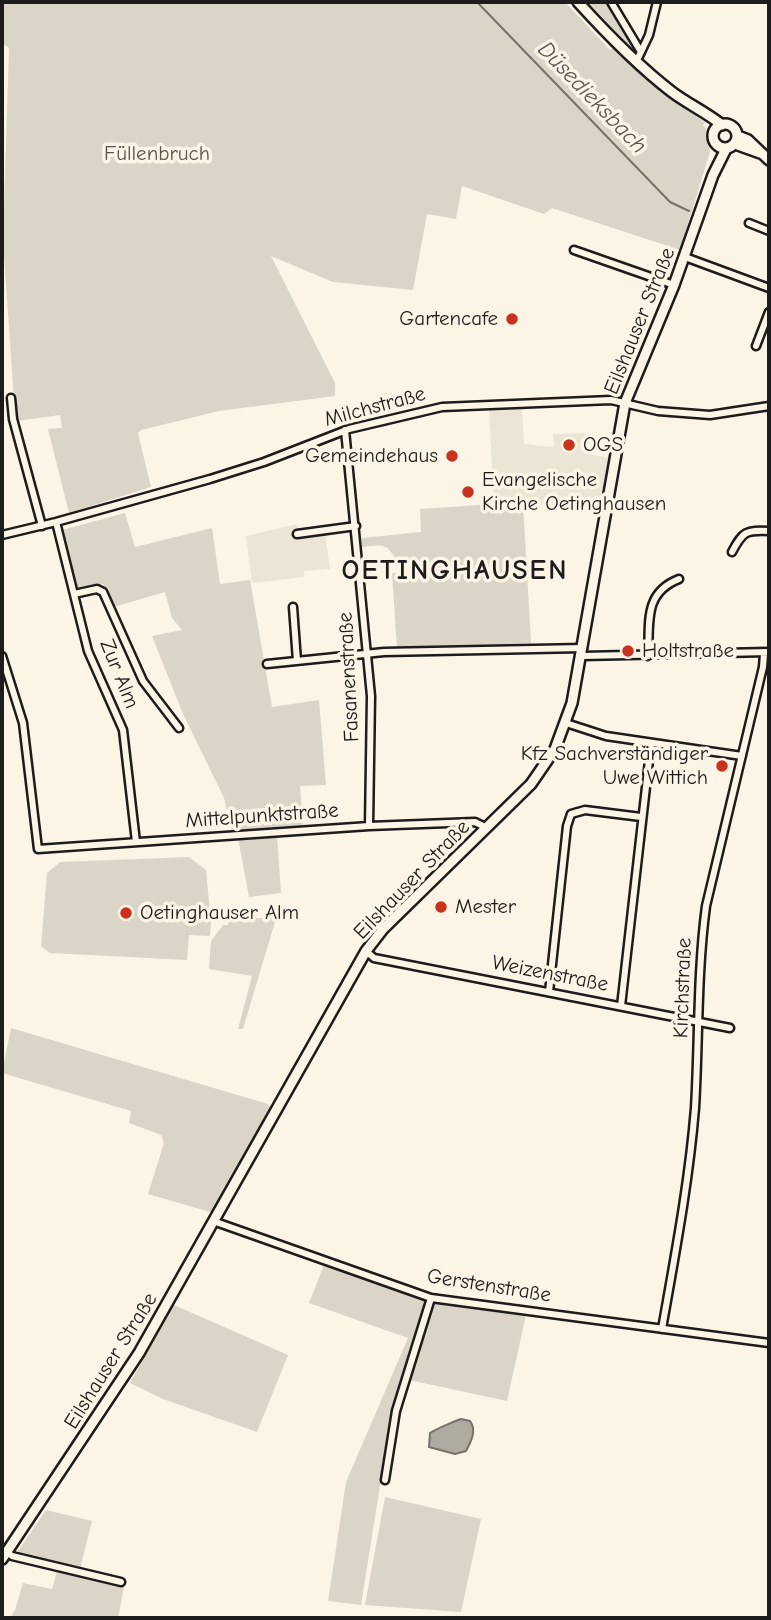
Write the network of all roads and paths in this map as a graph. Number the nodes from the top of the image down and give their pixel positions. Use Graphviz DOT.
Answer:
graph roads {
  1 [pos="578,2"];
  2 [pos="611,2"];
  3 [pos="657,2"];
  4 [pos="641,52"];
  5 [pos="636,62"];
  6 [pos="694,108"];
  7 [pos="722,125"];
  8 [pos="714,132"];
  9 [pos="736,140"];
  10 [pos="722,147"];
  11 [pos="767,158"];
  12 [pos="749,223"];
  13 [pos="769,231"];
  14 [pos="574,250"];
  15 [pos="685,257"];
  16 [pos="674,285"];
  17 [pos="769,288"];
  18 [pos="769,312"];
  19 [pos="756,346"];
  20 [pos="11,398"];
  21 [pos="625,404"];
  22 [pos="769,406"];
  23 [pos="345,430"];
  24 [pos="56,522"];
  25 [pos="41,526"];
  26 [pos="356,526"];
  27 [pos="769,531"];
  28 [pos="297,534"];
  29 [pos="2,535"];
  30 [pos="732,552"];
  31 [pos="679,579"];
  32 [pos="74,594"];
  33 [pos="293,607"];
  34 [pos="582,652"];
  35 [pos="368,653"];
  36 [pos="767,653"];
  37 [pos="2,656"];
  38 [pos="648,656"];
  39 [pos="297,661"];
  40 [pos="267,664"];
  41 [pos="566,723"];
  42 [pos="179,728"];
  43 [pos="651,743"];
  44 [pos="742,756"];
  45 [pos="641,817"];
  46 [pos="369,826"];
  47 [pos="487,828"];
  48 [pos="136,842"];
  49 [pos="366,951"];
  50 [pos="549,992"];
  51 [pos="621,1006"];
  52 [pos="698,1021"];
  53 [pos="730,1028"];
  54 [pos="213,1221"];
  55 [pos="431,1298"];
  56 [pos="662,1329"];
  57 [pos="769,1343"];
  58 [pos="385,1480"];
  59 [pos="4,1555"];
  60 [pos="121,1582"];
  1 -- 5 [label="street"];
  2 -- 4 [label="street"];
  3 -- 4 [label="street"];
  4 -- 5 [label="street"];
  5 -- 6 [label="street"];
  6 -- 7 [label="street"];
  6 -- 8 [label="street"];
  7 -- 8 [label="street"];
  7 -- 9 [label="street"];
  8 -- 10 [label="street"];
  9 -- 10 [label="street"];
  9 -- 11 [label="street"];
  10 -- 15 [label="street, Eilshauser Straße"];
  12 -- 13 [label="street"];
  14 -- 16 [label="street"];
  15 -- 16 [label="street, Eilshauser Straße"];
  15 -- 17 [label="street"];
  16 -- 21 [label="street, Eilshauser Straße"];
  18 -- 19 [label="street"];
  20 -- 25 [label="street"];
  21 -- 22 [label="street, Milchstraße"];
  21 -- 23 [label="street, Milchstraße"];
  21 -- 34 [label="street, Eilshauser Straße"];
  23 -- 24 [label="street, Milchstraße"];
  23 -- 26 [label="street, Fasanenstraße"];
  24 -- 25 [label="street, Milchstraße"];
  24 -- 32 [label="street, Zur Alm"];
  25 -- 29 [label="street, Milchstraße"];
  26 -- 28 [label="street"];
  26 -- 35 [label="street, Fasanenstraße"];
  27 -- 30 [label="street"];
  31 -- 38 [label="street"];
  32 -- 42 [label="street"];
  32 -- 48 [label="street, Zur Alm"];
  33 -- 39 [label="street"];
  34 -- 35 [label="street"];
  34 -- 38 [label="street"];
  34 -- 41 [label="street, Eilshauser Straße"];
  35 -- 39 [label="street"];
  35 -- 46 [label="street, Fasanenstraße"];
  36 -- 38 [label="street"];
  36 -- 44 [label="street, Kirchstraße"];
  37 -- 48 [label="street, Mittelpunktstraße"];
  39 -- 40 [label="street"];
  41 -- 43 [label="street"];
  41 -- 47 [label="street, Eilshauser Straße"];
  43 -- 44 [label="street"];
  43 -- 45 [label="street"];
  44 -- 52 [label="street, Kirchstraße"];
  45 -- 50 [label="street"];
  45 -- 51 [label="street"];
  46 -- 47 [label="street, Mittelpunktstraße"];
  46 -- 48 [label="street, Mittelpunktstraße"];
  47 -- 49 [label="street, Eilshauser Straße"];
  49 -- 50 [label="street, Weizenstraße"];
  49 -- 54 [label="street, Eilshauser Straße"];
  50 -- 51 [label="street, Weizenstraße"];
  51 -- 52 [label="street, Weizenstraße"];
  52 -- 53 [label="street, Weizenstraße"];
  52 -- 56 [label="street, Kirchstraße"];
  54 -- 55 [label="street, Gerstenstraße"];
  54 -- 59 [label="street, Eilshauser Straße"];
  55 -- 56 [label="street, Gerstenstraße"];
  55 -- 58 [label="street"];
  56 -- 57 [label="street, Gerstenstraße"];
  59 -- 60 [label="street"];
}
